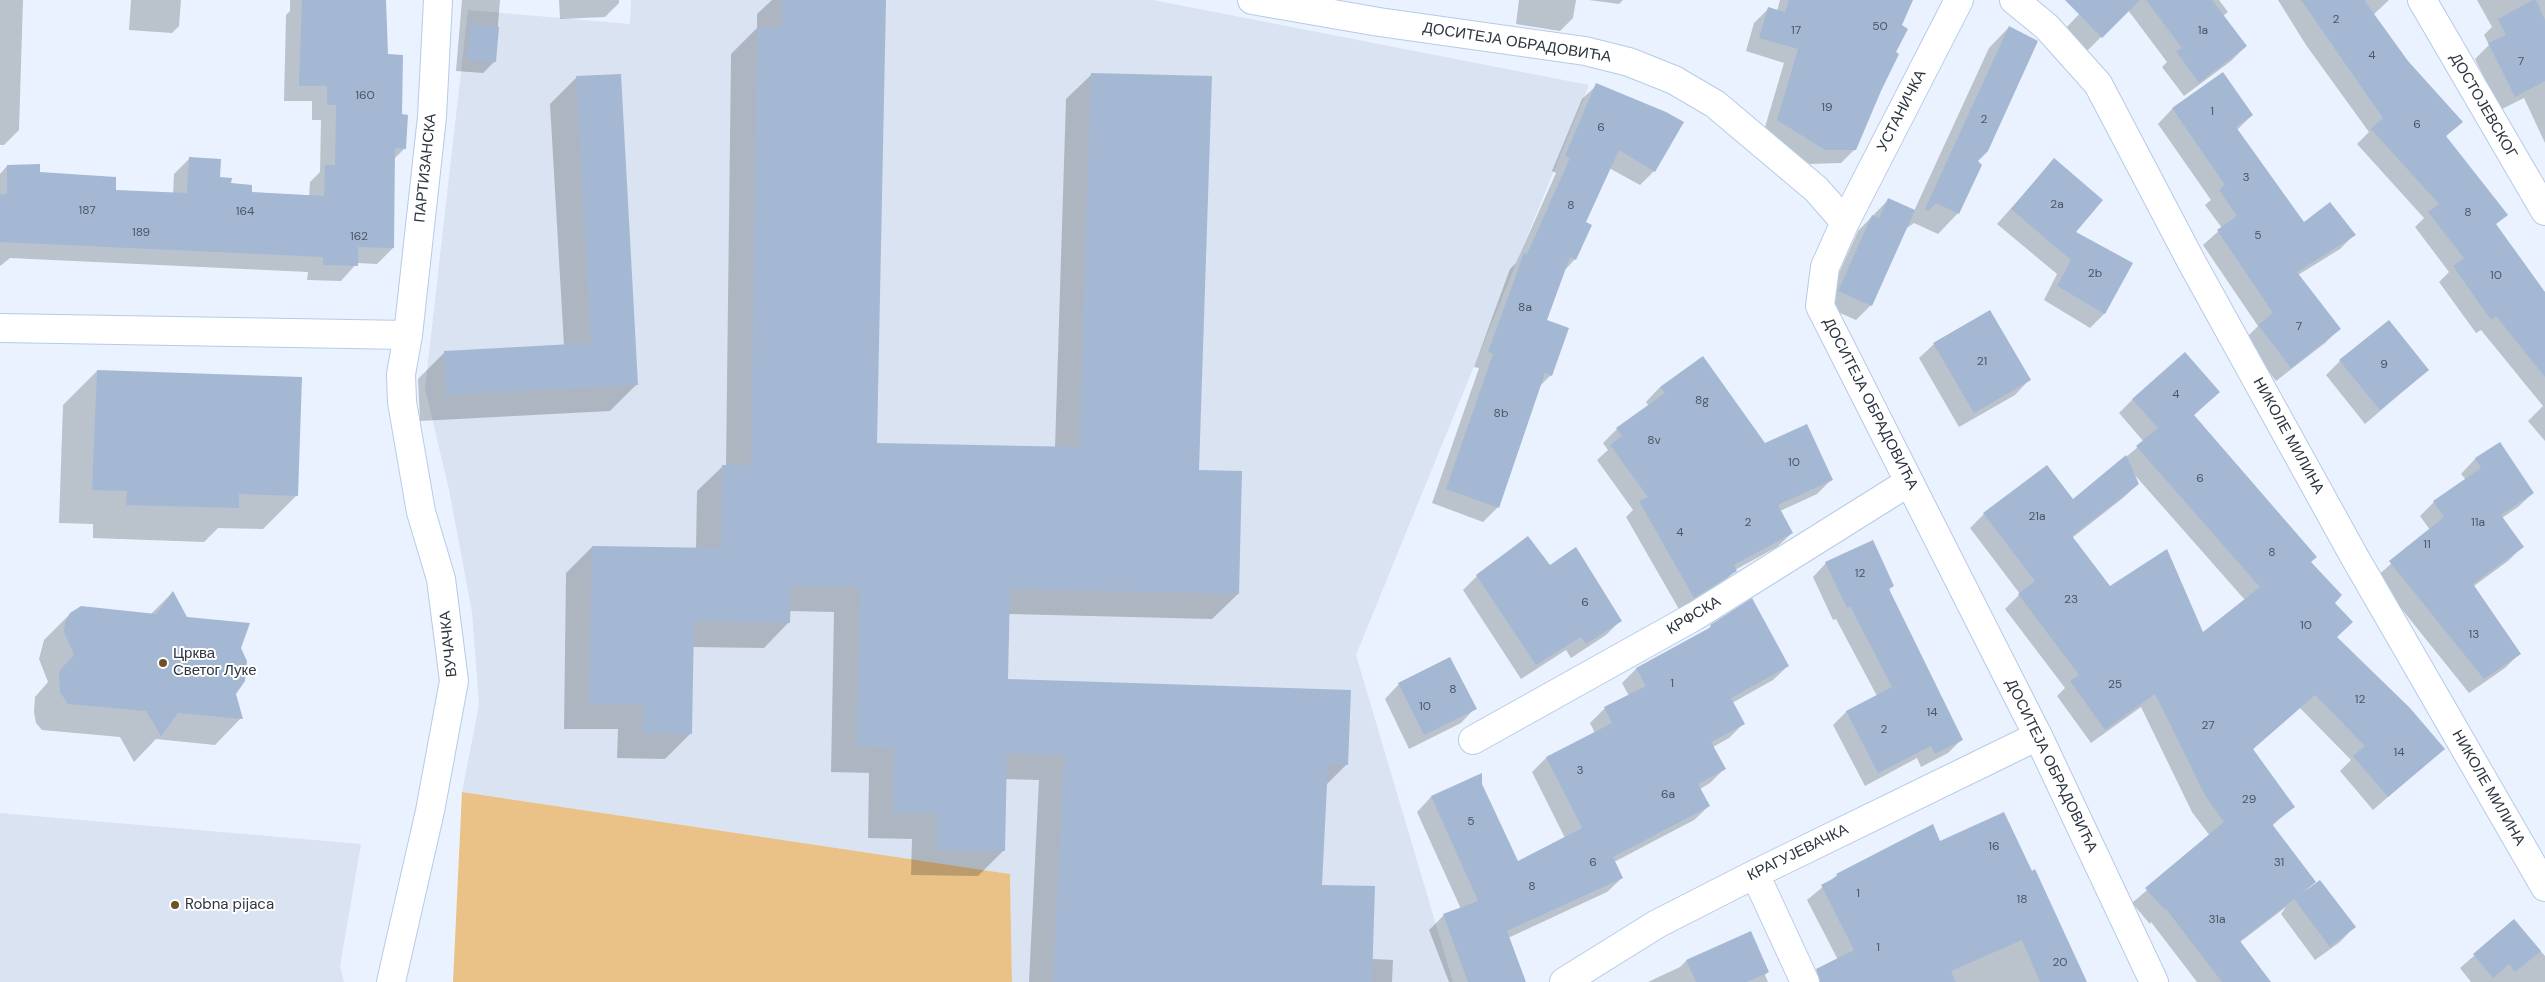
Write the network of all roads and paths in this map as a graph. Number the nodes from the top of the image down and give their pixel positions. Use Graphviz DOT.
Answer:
graph roads {
  1 [pos="438,0"];
  2 [pos="1252,0"];
  3 [pos="1960,0"];
  4 [pos="2014,0"];
  5 [pos="2422,0"];
  6 [pos="2545,212"];
  7 [pos="1846,222"];
  8 [pos="0,328"];
  9 [pos="408,334"];
  10 [pos="1908,482"];
  11 [pos="2038,736"];
  12 [pos="1473,740"];
  13 [pos="1755,874"];
  14 [pos="2545,887"];
  15 [pos="391,982"];
  16 [pos="1564,982"];
  17 [pos="1805,982"];
  18 [pos="2154,982"];
  1 -- 9 [label="street, ПАРТИЗАНСКА"];
  2 -- 7 [label="street, ДОСИТЕЈА ОБРАДОВИЋА"];
  3 -- 7 [label="street, УСТАНИЧКА"];
  4 -- 14 [label="street, НИКОЛЕ МИЛИНА"];
  5 -- 6 [label="street, ДОСТОЈЕВСКОГ"];
  7 -- 10 [label="street, ДОСИТЕЈА ОБРАДОВИЋА"];
  8 -- 9 [label="street"];
  9 -- 15 [label="street, ВУЧАЧКА"];
  10 -- 11 [label="street, ДОСИТЕЈА ОБРАДОВИЋА"];
  10 -- 12 [label="street, КРФСКА"];
  11 -- 13 [label="street, КРАГУЈЕВАЧКА"];
  11 -- 18 [label="street, ДОСИТЕЈА ОБРАДОВИЋА"];
  13 -- 16 [label="street, КРАГУЈЕВАЧКА"];
  13 -- 17 [label="street"];
}
